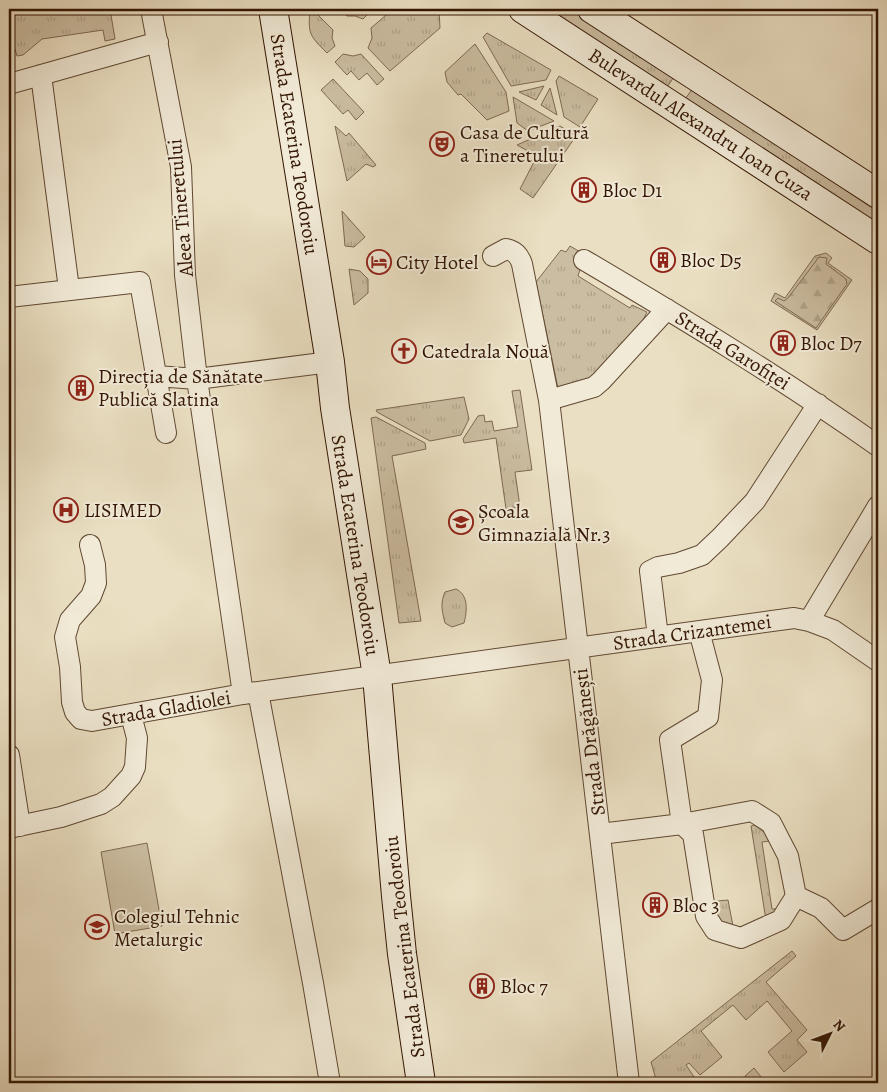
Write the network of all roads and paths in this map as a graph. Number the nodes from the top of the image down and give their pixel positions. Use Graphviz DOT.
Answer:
graph roads {
  1 [pos="152,9"];
  2 [pos="273,9"];
  3 [pos="523,9"];
  4 [pos="592,9"];
  5 [pos="158,42"];
  6 [pos="41,75"];
  7 [pos="9,84"];
  8 [pos="878,194"];
  9 [pos="878,240"];
  10 [pos="493,256"];
  11 [pos="584,260"];
  12 [pos="69,289"];
  13 [pos="9,296"];
  14 [pos="668,309"];
  15 [pos="330,362"];
  16 [pos="156,376"];
  17 [pos="197,378"];
  18 [pos="549,400"];
  19 [pos="818,404"];
  20 [pos="166,433"];
  21 [pos="878,446"];
  22 [pos="878,506"];
  23 [pos="90,545"];
  24 [pos="809,621"];
  25 [pos="699,631"];
  26 [pos="658,637"];
  27 [pos="578,648"];
  28 [pos="878,661"];
  29 [pos="377,676"];
  30 [pos="250,693"];
  31 [pos="131,715"];
  32 [pos="9,755"];
  33 [pos="682,824"];
  34 [pos="14,827"];
  35 [pos="600,834"];
  36 [pos="796,896"];
  37 [pos="878,910"];
  38 [pos="330,1083"];
  39 [pos="421,1083"];
  40 [pos="629,1083"];
  1 -- 5 [label="street, Aleea Tineretului"];
  2 -- 15 [label="main road, Strada Ecaterina Teodoroiu"];
  3 -- 9 [label="main road, Bulevardul Alexandru Ioan Cuza"];
  4 -- 8 [label="main road, Bulevardul Alexandru Ioan Cuza"];
  5 -- 6 [label="street"];
  5 -- 17 [label="street, Aleea Tineretului"];
  6 -- 7 [label="street"];
  6 -- 12 [label="street"];
  10 -- 18 [label="street, Strada Drăgănești"];
  11 -- 14 [label="street, Strada Garofiței"];
  12 -- 13 [label="street"];
  12 -- 16 [label="street"];
  14 -- 18 [label="street"];
  14 -- 19 [label="street, Strada Garofiței"];
  15 -- 17 [label="street"];
  15 -- 29 [label="main road, Strada Ecaterina Teodoroiu"];
  16 -- 17 [label="street"];
  16 -- 20 [label="street"];
  17 -- 30 [label="street, Aleea Tineretului"];
  18 -- 27 [label="street, Strada Drăgănești"];
  19 -- 21 [label="street, Strada Garofiței"];
  19 -- 26 [label="street"];
  22 -- 24 [label="street"];
  23 -- 31 [label="street, Strada Gladiolei"];
  24 -- 25 [label="street, Strada Crizantemei"];
  24 -- 28 [label="street, Strada Crizantemei"];
  25 -- 26 [label="street, Strada Crizantemei"];
  25 -- 33 [label="street"];
  26 -- 27 [label="street, Strada Crizantemei"];
  27 -- 29 [label="street, Strada Crizantemei"];
  27 -- 35 [label="street, Strada Drăgănești"];
  29 -- 30 [label="street, Strada Gladiolei"];
  29 -- 39 [label="main road, Strada Ecaterina Teodoroiu"];
  30 -- 31 [label="street, Strada Gladiolei"];
  30 -- 38 [label="street"];
  31 -- 34 [label="street"];
  32 -- 34 [label="street"];
  33 -- 35 [label="street"];
  33 -- 36 [label="street"];
  33 -- 36 [label="street"];
  35 -- 40 [label="street, Strada Drăgănești"];
  36 -- 37 [label="street"];
}
